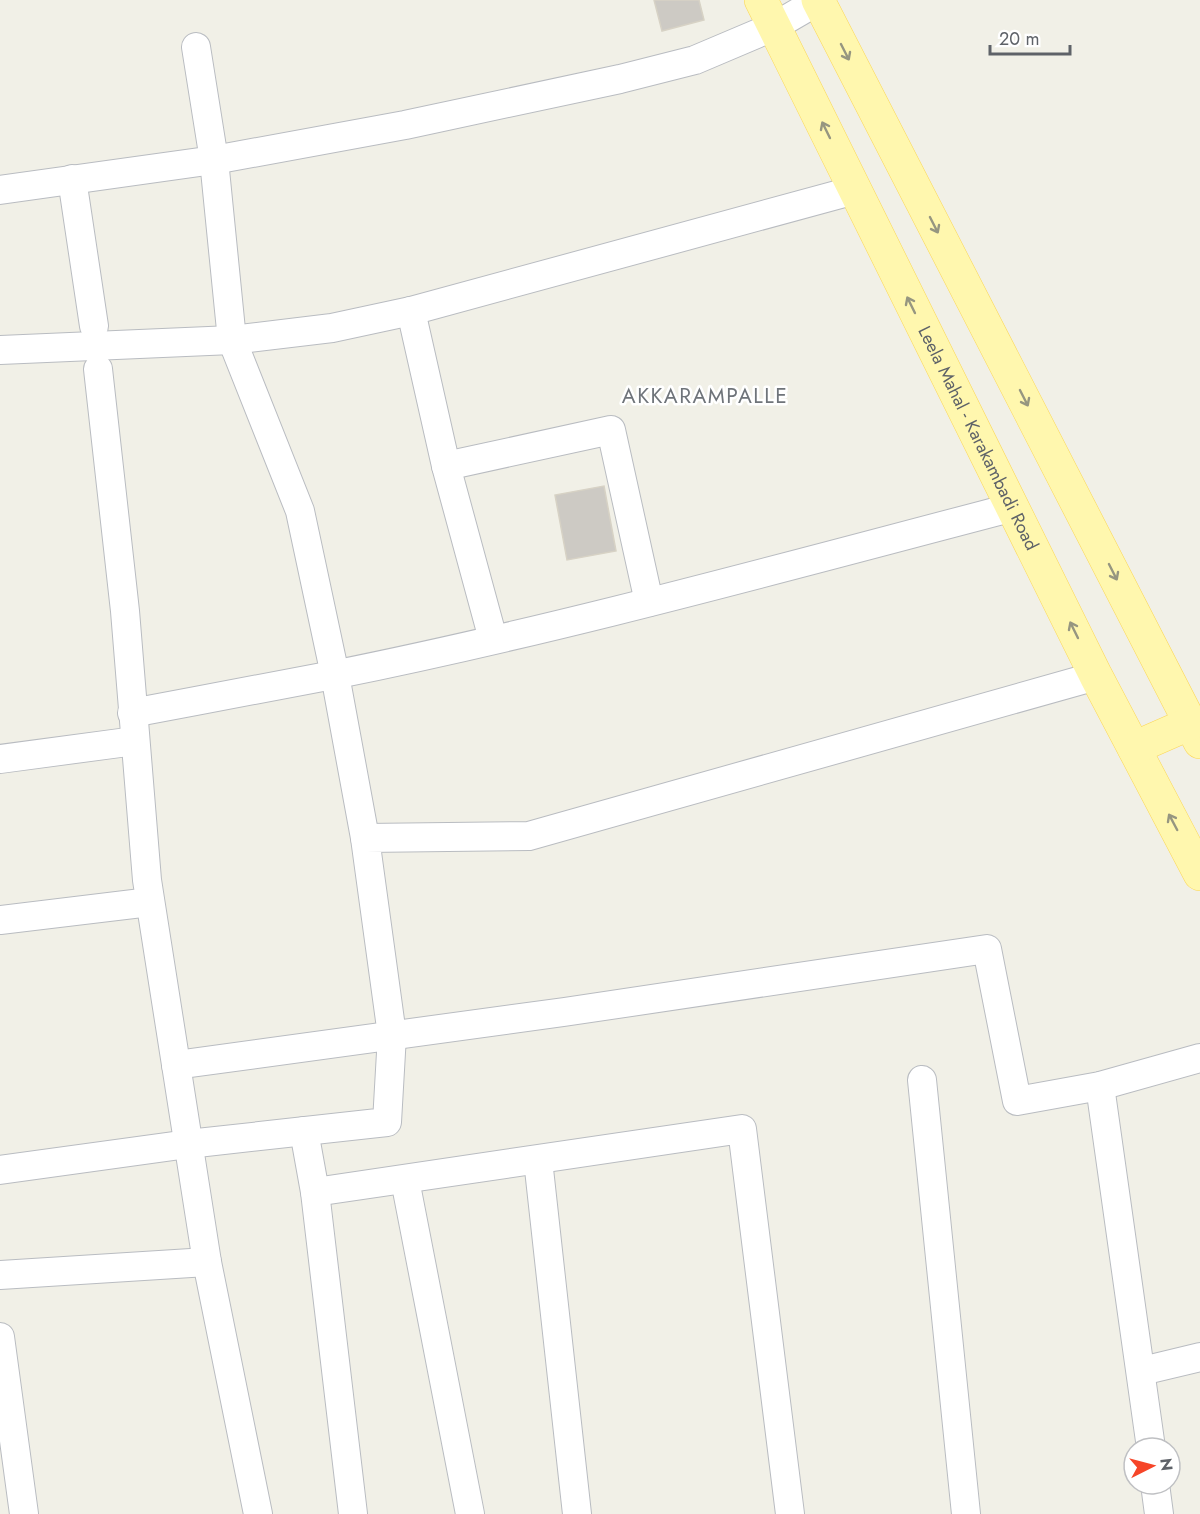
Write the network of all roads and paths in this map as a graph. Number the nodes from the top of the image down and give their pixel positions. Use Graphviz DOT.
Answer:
graph roads {
  1 [pos="818,0"];
  2 [pos="768,13"];
  3 [pos="196,47"];
  4 [pos="214,160"];
  5 [pos="72,179"];
  6 [pos="0,190"];
  7 [pos="855,190"];
  8 [pos="411,311"];
  9 [pos="94,326"];
  10 [pos="232,340"];
  11 [pos="0,350"];
  12 [pos="98,369"];
  13 [pos="446,466"];
  14 [pos="1014,507"];
  15 [pos="649,602"];
  16 [pos="493,639"];
  17 [pos="335,675"];
  18 [pos="1096,676"];
  19 [pos="132,713"];
  20 [pos="1195,732"];
  21 [pos="135,741"];
  22 [pos="1134,748"];
  23 [pos="0,759"];
  24 [pos="365,838"];
  25 [pos="1200,874"];
  26 [pos="150,902"];
  27 [pos="0,920"];
  28 [pos="392,1035"];
  29 [pos="1200,1058"];
  30 [pos="176,1065"];
  31 [pos="922,1080"];
  32 [pos="1100,1086"];
  33 [pos="304,1131"];
  34 [pos="189,1144"];
  35 [pos="538,1160"];
  36 [pos="0,1170"];
  37 [pos="405,1180"];
  38 [pos="315,1192"];
  39 [pos="207,1263"];
  40 [pos="0,1275"];
  41 [pos="0,1337"];
  42 [pos="1200,1356"];
  43 [pos="1142,1371"];
  44 [pos="1150,1436"];
  45 [pos="1157,1496"];
  46 [pos="15,1497"];
  47 [pos="258,1514"];
  48 [pos="353,1514"];
  49 [pos="470,1514"];
  50 [pos="577,1514"];
  51 [pos="789,1514"];
  52 [pos="966,1514"];
  53 [pos="1159,1514"];
  1 -- 2 [label="street"];
  1 -- 20 [label="main road, one-way"];
  2 -- 4 [label="street"];
  7 -- 2 [label="main road, Leela Mahal - Karakambadi Road, one-way"];
  3 -- 4 [label="street"];
  4 -- 5 [label="street"];
  4 -- 10 [label="street"];
  5 -- 6 [label="street"];
  5 -- 9 [label="street"];
  7 -- 8 [label="street"];
  14 -- 7 [label="main road, Leela Mahal - Karakambadi Road, one-way"];
  8 -- 10 [label="street"];
  8 -- 13 [label="street"];
  10 -- 11 [label="street"];
  10 -- 17 [label="street"];
  12 -- 19 [label="street"];
  13 -- 15 [label="street"];
  13 -- 16 [label="street"];
  14 -- 15 [label="street"];
  18 -- 14 [label="main road, Leela Mahal - Karakambadi Road, one-way"];
  15 -- 16 [label="street"];
  16 -- 17 [label="street"];
  17 -- 19 [label="street"];
  17 -- 24 [label="street"];
  18 -- 22 [label="main road, Leela Mahal - Karakambadi Road"];
  18 -- 24 [label="street"];
  19 -- 21 [label="street"];
  20 -- 22 [label="main road"];
  21 -- 23 [label="street"];
  21 -- 26 [label="street"];
  25 -- 22 [label="main road, Leela Mahal - Karakambadi Road, one-way"];
  24 -- 28 [label="street"];
  26 -- 27 [label="street"];
  26 -- 30 [label="street"];
  28 -- 30 [label="street"];
  28 -- 32 [label="street"];
  28 -- 33 [label="street"];
  29 -- 32 [label="street"];
  30 -- 34 [label="street"];
  31 -- 52 [label="street"];
  32 -- 43 [label="street"];
  33 -- 34 [label="street"];
  33 -- 38 [label="street"];
  34 -- 36 [label="street"];
  34 -- 39 [label="street"];
  35 -- 37 [label="street"];
  35 -- 50 [label="street"];
  35 -- 51 [label="street"];
  37 -- 38 [label="street"];
  37 -- 49 [label="street"];
  38 -- 48 [label="street"];
  39 -- 40 [label="street"];
  39 -- 47 [label="street"];
  41 -- 46 [label="street"];
  42 -- 43 [label="street"];
  43 -- 44 [label="street"];
  45 -- 53 [label="street"];
}
